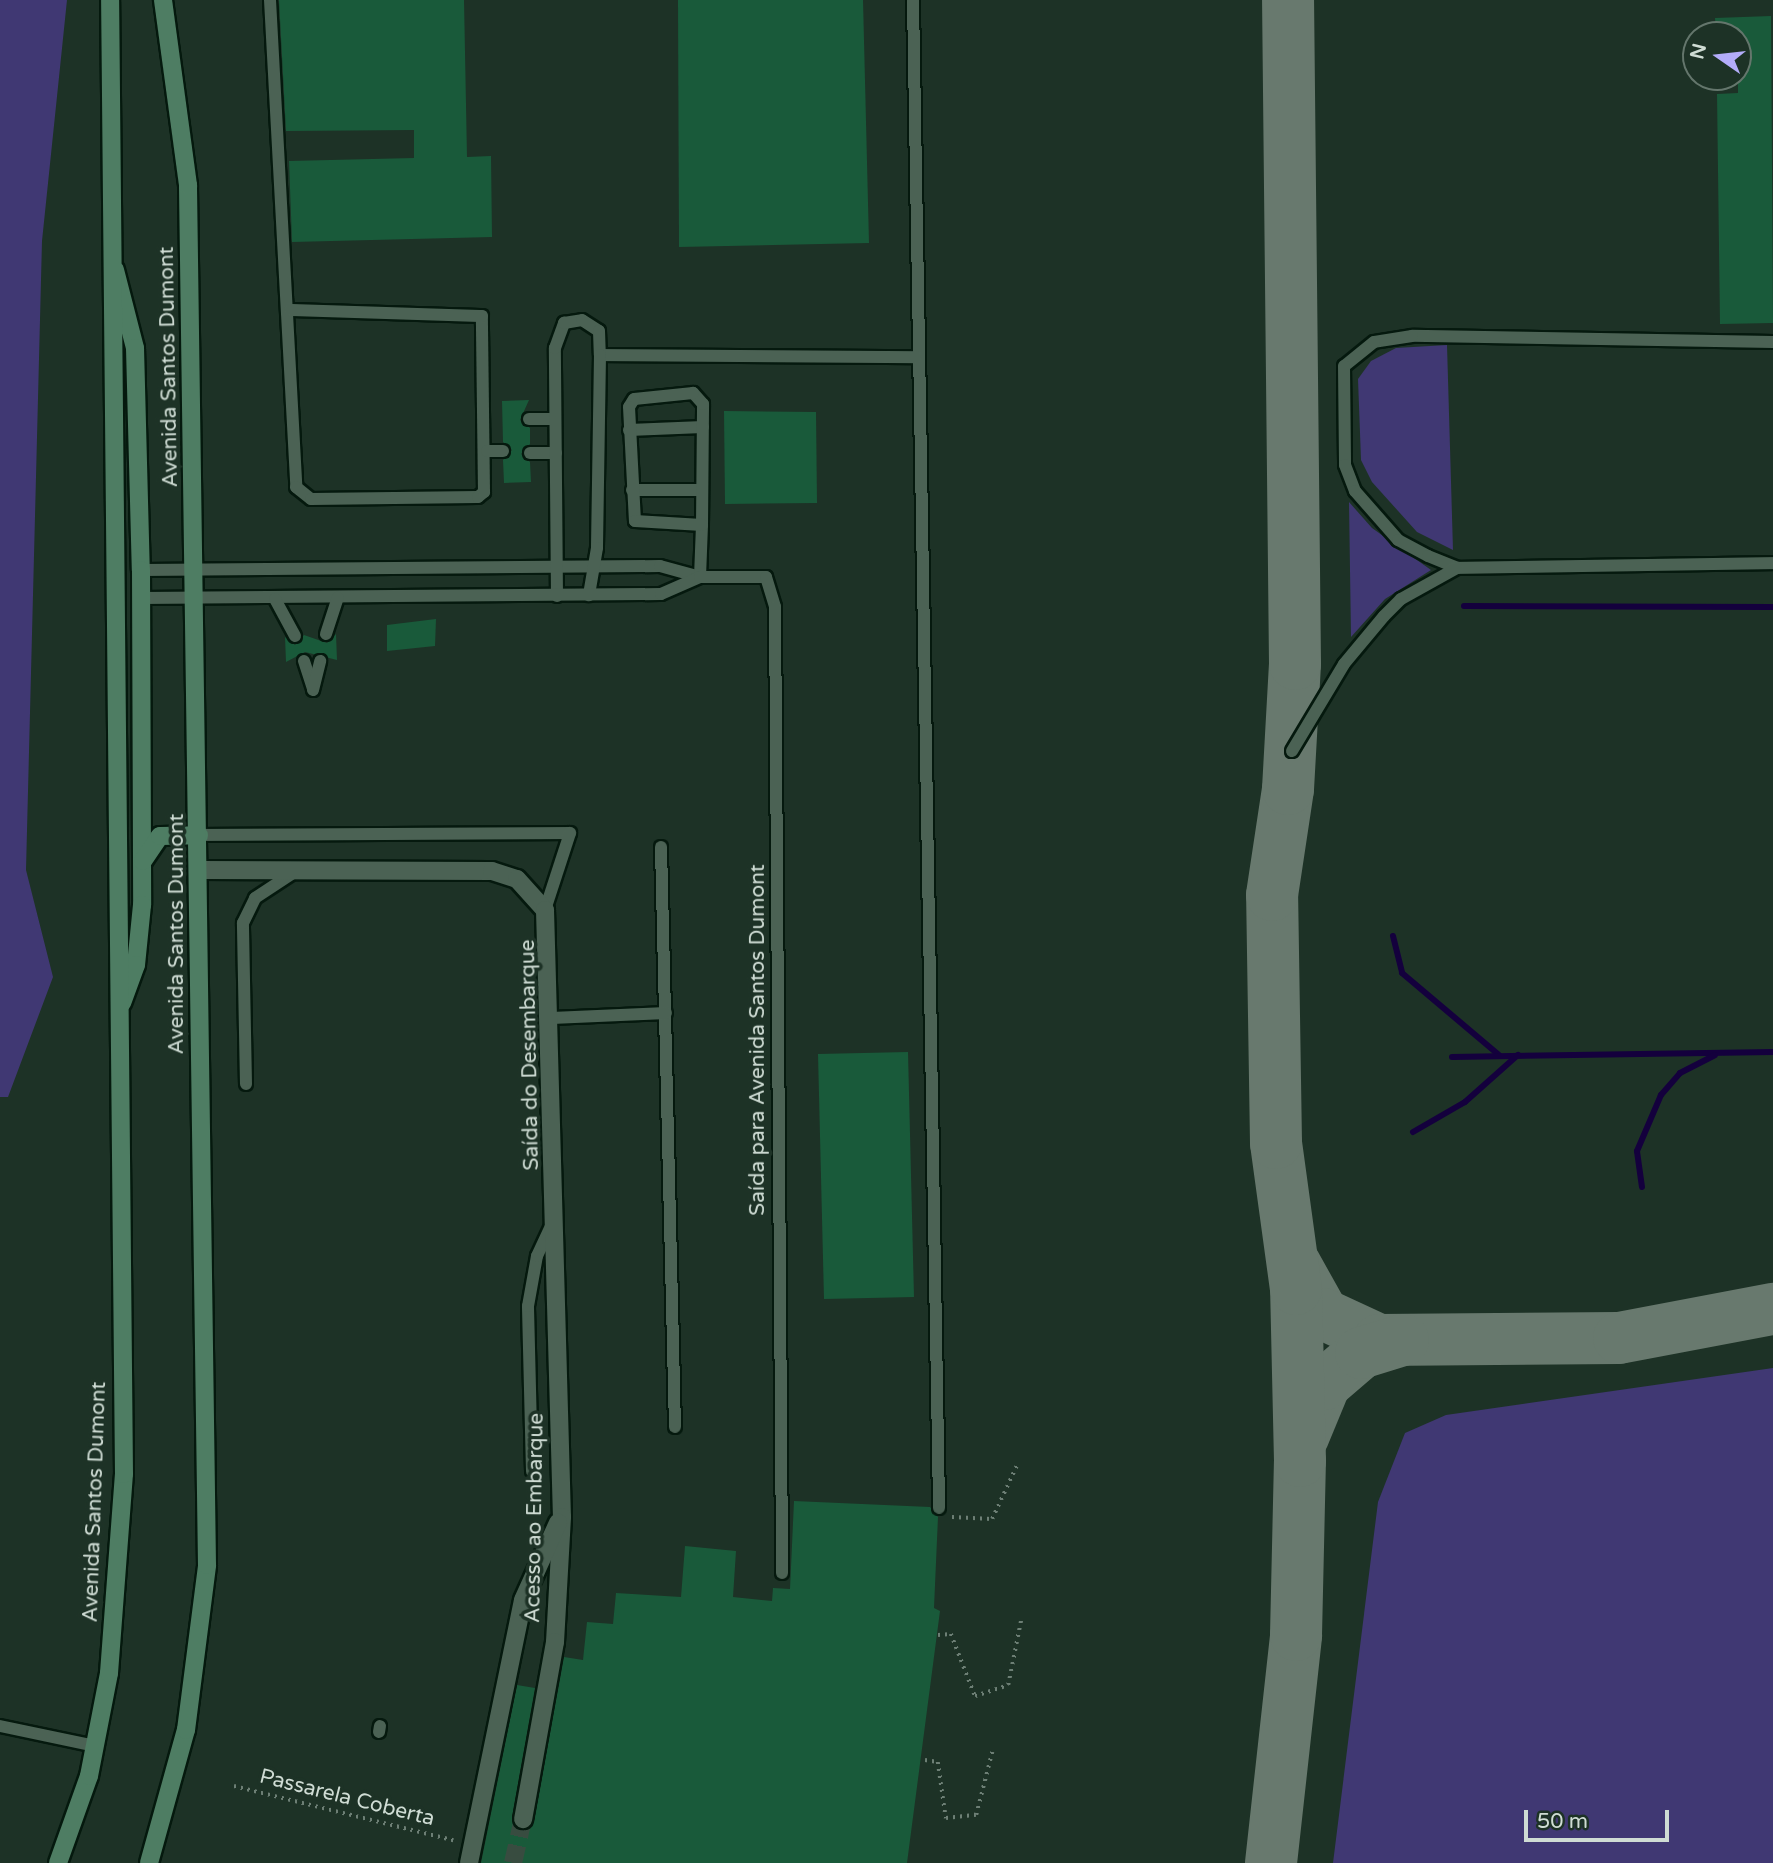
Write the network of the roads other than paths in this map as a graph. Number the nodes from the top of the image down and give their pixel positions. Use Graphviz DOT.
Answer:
graph roads {
  1 [pos="110,0"];
  2 [pos="163,0"];
  3 [pos="270,0"];
  4 [pos="913,0"];
  5 [pos="110,257"];
  6 [pos="290,310"];
  7 [pos="1773,342"];
  8 [pos="600,355"];
  9 [pos="916,357"];
  10 [pos="488,419"];
  11 [pos="502,419"];
  12 [pos="530,419"];
  13 [pos="555,419"];
  14 [pos="703,427"];
  15 [pos="629,430"];
  16 [pos="487,451"];
  17 [pos="503,451"];
  18 [pos="530,453"];
  19 [pos="556,453"];
  20 [pos="632,490"];
  21 [pos="702,491"];
  22 [pos="702,525"];
  23 [pos="1773,563"];
  24 [pos="596,565"];
  25 [pos="556,567"];
  26 [pos="1457,568"];
  27 [pos="141,570"];
  28 [pos="195,570"];
  29 [pos="699,577"];
  30 [pos="589,595"];
  31 [pos="557,596"];
  32 [pos="141,598"];
  33 [pos="275,598"];
  34 [pos="338,598"];
  35 [pos="196,600"];
  36 [pos="115,630"];
  37 [pos="141,630"];
  38 [pos="326,634"];
  39 [pos="295,636"];
  40 [pos="304,661"];
  41 [pos="320,661"];
  42 [pos="1292,751"];
  43 [pos="199,835"];
  44 [pos="661,847"];
  45 [pos="142,864"];
  46 [pos="200,870"];
  47 [pos="297,872"];
  48 [pos="545,910"];
  49 [pos="118,1013"];
  50 [pos="666,1013"];
  51 [pos="552,1018"];
  52 [pos="246,1084"];
  53 [pos="556,1215"];
  54 [pos="675,1427"];
  55 [pos="532,1471"];
  56 [pos="939,1507"];
  57 [pos="562,1517"];
  58 [pos="782,1573"];
  59 [pos="5,1728"];
  60 [pos="0,1738"];
  61 [pos="96,1746"];
  62 [pos="523,1819"];
  63 [pos="58,1863"];
  64 [pos="149,1863"];
  65 [pos="469,1863"];
  1 -- 5 [label="main road, Avenida Santos Dumont"];
  2 -- 28 [label="main road, Avenida Santos Dumont"];
  3 -- 6 [label="lane"];
  4 -- 9 [label="lane"];
  5 -- 27 [label="main road"];
  5 -- 36 [label="main road, Avenida Santos Dumont"];
  6 -- 10 [label="lane"];
  6 -- 16 [label="lane"];
  7 -- 26 [label="lane"];
  8 -- 9 [label="lane"];
  8 -- 13 [label="lane"];
  8 -- 24 [label="lane"];
  9 -- 56 [label="lane"];
  10 -- 11 [label="lane"];
  10 -- 16 [label="lane"];
  12 -- 13 [label="lane"];
  13 -- 19 [label="lane"];
  14 -- 15 [label="lane"];
  14 -- 15 [label="lane"];
  14 -- 21 [label="lane"];
  15 -- 20 [label="lane"];
  16 -- 17 [label="lane"];
  18 -- 19 [label="lane"];
  19 -- 25 [label="lane"];
  20 -- 21 [label="lane"];
  20 -- 22 [label="lane"];
  21 -- 22 [label="lane"];
  22 -- 29 [label="lane"];
  23 -- 26 [label="lane"];
  24 -- 25 [label="lane"];
  24 -- 29 [label="lane"];
  24 -- 30 [label="lane"];
  25 -- 28 [label="lane"];
  25 -- 31 [label="lane"];
  26 -- 42 [label="lane"];
  27 -- 28 [label="lane"];
  27 -- 32 [label="main road"];
  28 -- 35 [label="main road, Avenida Santos Dumont"];
  29 -- 30 [label="lane"];
  29 -- 58 [label="lane, Saída para Avenida Santos Dumont"];
  30 -- 31 [label="lane"];
  31 -- 34 [label="lane"];
  32 -- 35 [label="lane"];
  32 -- 37 [label="main road"];
  33 -- 34 [label="lane"];
  33 -- 35 [label="lane"];
  33 -- 39 [label="lane"];
  34 -- 38 [label="lane"];
  35 -- 43 [label="main road, Avenida Santos Dumont"];
  36 -- 37 [label="main road"];
  36 -- 49 [label="main road, Avenida Santos Dumont"];
  37 -- 45 [label="main road"];
  40 -- 41 [label="lane"];
  43 -- 45 [label="main road"];
  43 -- 46 [label="main road, Avenida Santos Dumont"];
  43 -- 48 [label="lane"];
  44 -- 50 [label="lane"];
  45 -- 49 [label="main road"];
  46 -- 47 [label="street, Saída do Desembarque"];
  46 -- 64 [label="main road, Avenida Santos Dumont"];
  47 -- 48 [label="street, Saída do Desembarque"];
  47 -- 52 [label="lane"];
  48 -- 51 [label="street, Saída do Desembarque"];
  49 -- 61 [label="main road, Avenida Santos Dumont"];
  50 -- 51 [label="lane"];
  50 -- 54 [label="lane"];
  51 -- 53 [label="street, Saída do Desembarque"];
  53 -- 55 [label="lane, Saída do Desembarque"];
  53 -- 57 [label="street, Acesso ao Embarque"];
  57 -- 62 [label="street, Acesso ao Embarque"];
  57 -- 65 [label="street"];
  59 -- 60 [label="lane"];
  59 -- 61 [label="lane"];
  61 -- 63 [label="main road, Avenida Santos Dumont"];
}
